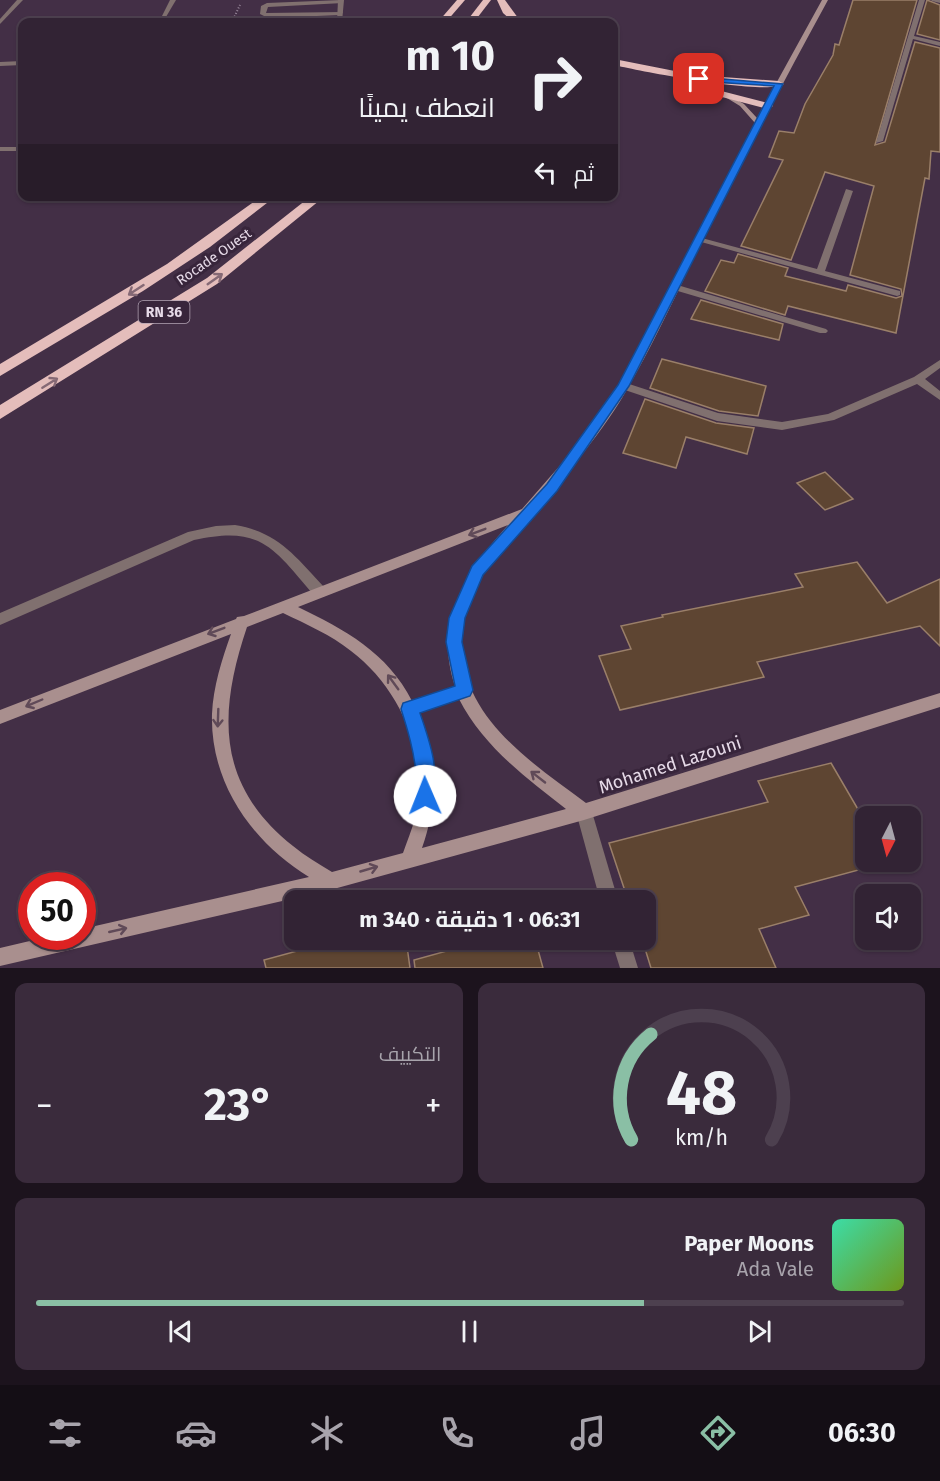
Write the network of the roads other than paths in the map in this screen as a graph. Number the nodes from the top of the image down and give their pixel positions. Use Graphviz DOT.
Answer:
graph roads {
  1 [pos="20,0"];
  2 [pos="173,0"];
  3 [pos="461,0"];
  4 [pos="487,0"];
  5 [pos="501,0"];
  6 [pos="825,0"];
  7 [pos="922,0"];
  8 [pos="934,0"];
  9 [pos="341,1"];
  10 [pos="940,1"];
  11 [pos="341,13"];
  12 [pos="163,18"];
  13 [pos="340,18"];
  14 [pos="445,18"];
  15 [pos="473,18"];
  16 [pos="513,18"];
  17 [pos="0,22"];
  18 [pos="911,37"];
  19 [pos="940,44"];
  20 [pos="18,63"];
  21 [pos="618,63"];
  22 [pos="0,64"];
  23 [pos="622,76"];
  24 [pos="779,84"];
  25 [pos="725,95"];
  26 [pos="768,106"];
  27 [pos="758,123"];
  28 [pos="879,141"];
  29 [pos="18,148"];
  30 [pos="0,150"];
  31 [pos="849,191"];
  32 [pos="263,201"];
  33 [pos="313,201"];
  34 [pos="698,240"];
  35 [pos="820,273"];
  36 [pos="674,288"];
  37 [pos="897,292"];
  38 [pos="824,330"];
  39 [pos="58,339"];
  40 [pos="0,359"];
  41 [pos="940,363"];
  42 [pos="0,371"];
  43 [pos="918,380"];
  44 [pos="623,386"];
  45 [pos="940,396"];
  46 [pos="0,413"];
  47 [pos="531,511"];
  48 [pos="319,591"];
  49 [pos="282,606"];
  50 [pos="0,619"];
  51 [pos="242,621"];
  52 [pos="464,690"];
  53 [pos="940,700"];
  54 [pos="410,709"];
  55 [pos="0,717"];
  56 [pos="584,812"];
  57 [pos="410,857"];
  58 [pos="330,880"];
  59 [pos="606,890"];
  60 [pos="623,950"];
  61 [pos="0,957"];
  62 [pos="629,968"];
  1 -- 17 [label="street"];
  2 -- 12 [label="street"];
  3 -- 14 [label="highway"];
  4 -- 15 [label="highway"];
  5 -- 16 [label="highway"];
  6 -- 24 [label="main road"];
  7 -- 18 [label="street"];
  8 -- 10 [label="street"];
  9 -- 11 [label="street"];
  9 -- 11 [label="street"];
  11 -- 13 [label="street"];
  18 -- 19 [label="street"];
  18 -- 28 [label="street"];
  20 -- 22 [label="street"];
  21 -- 24 [label="highway"];
  23 -- 25 [label="highway"];
  24 -- 26 [label="main road"];
  25 -- 26 [label="highway"];
  25 -- 27 [label="main road"];
  26 -- 27 [label="main road"];
  27 -- 34 [label="main road"];
  29 -- 30 [label="street"];
  31 -- 35 [label="street"];
  32 -- 39 [label="highway, Rocade Ouest, one-way"];
  46 -- 33 [label="highway, Rocade Ouest / RN 36, one-way"];
  34 -- 35 [label="street"];
  34 -- 36 [label="main road"];
  35 -- 37 [label="street"];
  36 -- 38 [label="street"];
  36 -- 44 [label="main road"];
  39 -- 40 [label="highway"];
  39 -- 42 [label="highway, Rocade Ouest"];
  41 -- 43 [label="street"];
  43 -- 44 [label="street"];
  43 -- 45 [label="street"];
  44 -- 47 [label="main road"];
  47 -- 48 [label="main road, one-way"];
  47 -- 52 [label="main road"];
  48 -- 49 [label="main road"];
  48 -- 50 [label="street"];
  49 -- 51 [label="main road"];
  54 -- 49 [label="main road, one-way"];
  51 -- 55 [label="main road, one-way"];
  51 -- 58 [label="main road, one-way"];
  52 -- 54 [label="main road"];
  56 -- 52 [label="main road, one-way"];
  53 -- 56 [label="main road, Mohamed Lazouni"];
  54 -- 57 [label="main road"];
  56 -- 57 [label="main road, Mohamed Lazouni"];
  56 -- 59 [label="street"];
  58 -- 57 [label="main road, Mohamed Lazouni, one-way"];
  61 -- 58 [label="main road, Mohamed Lazouni, one-way"];
  60 -- 62 [label="street"];
}
